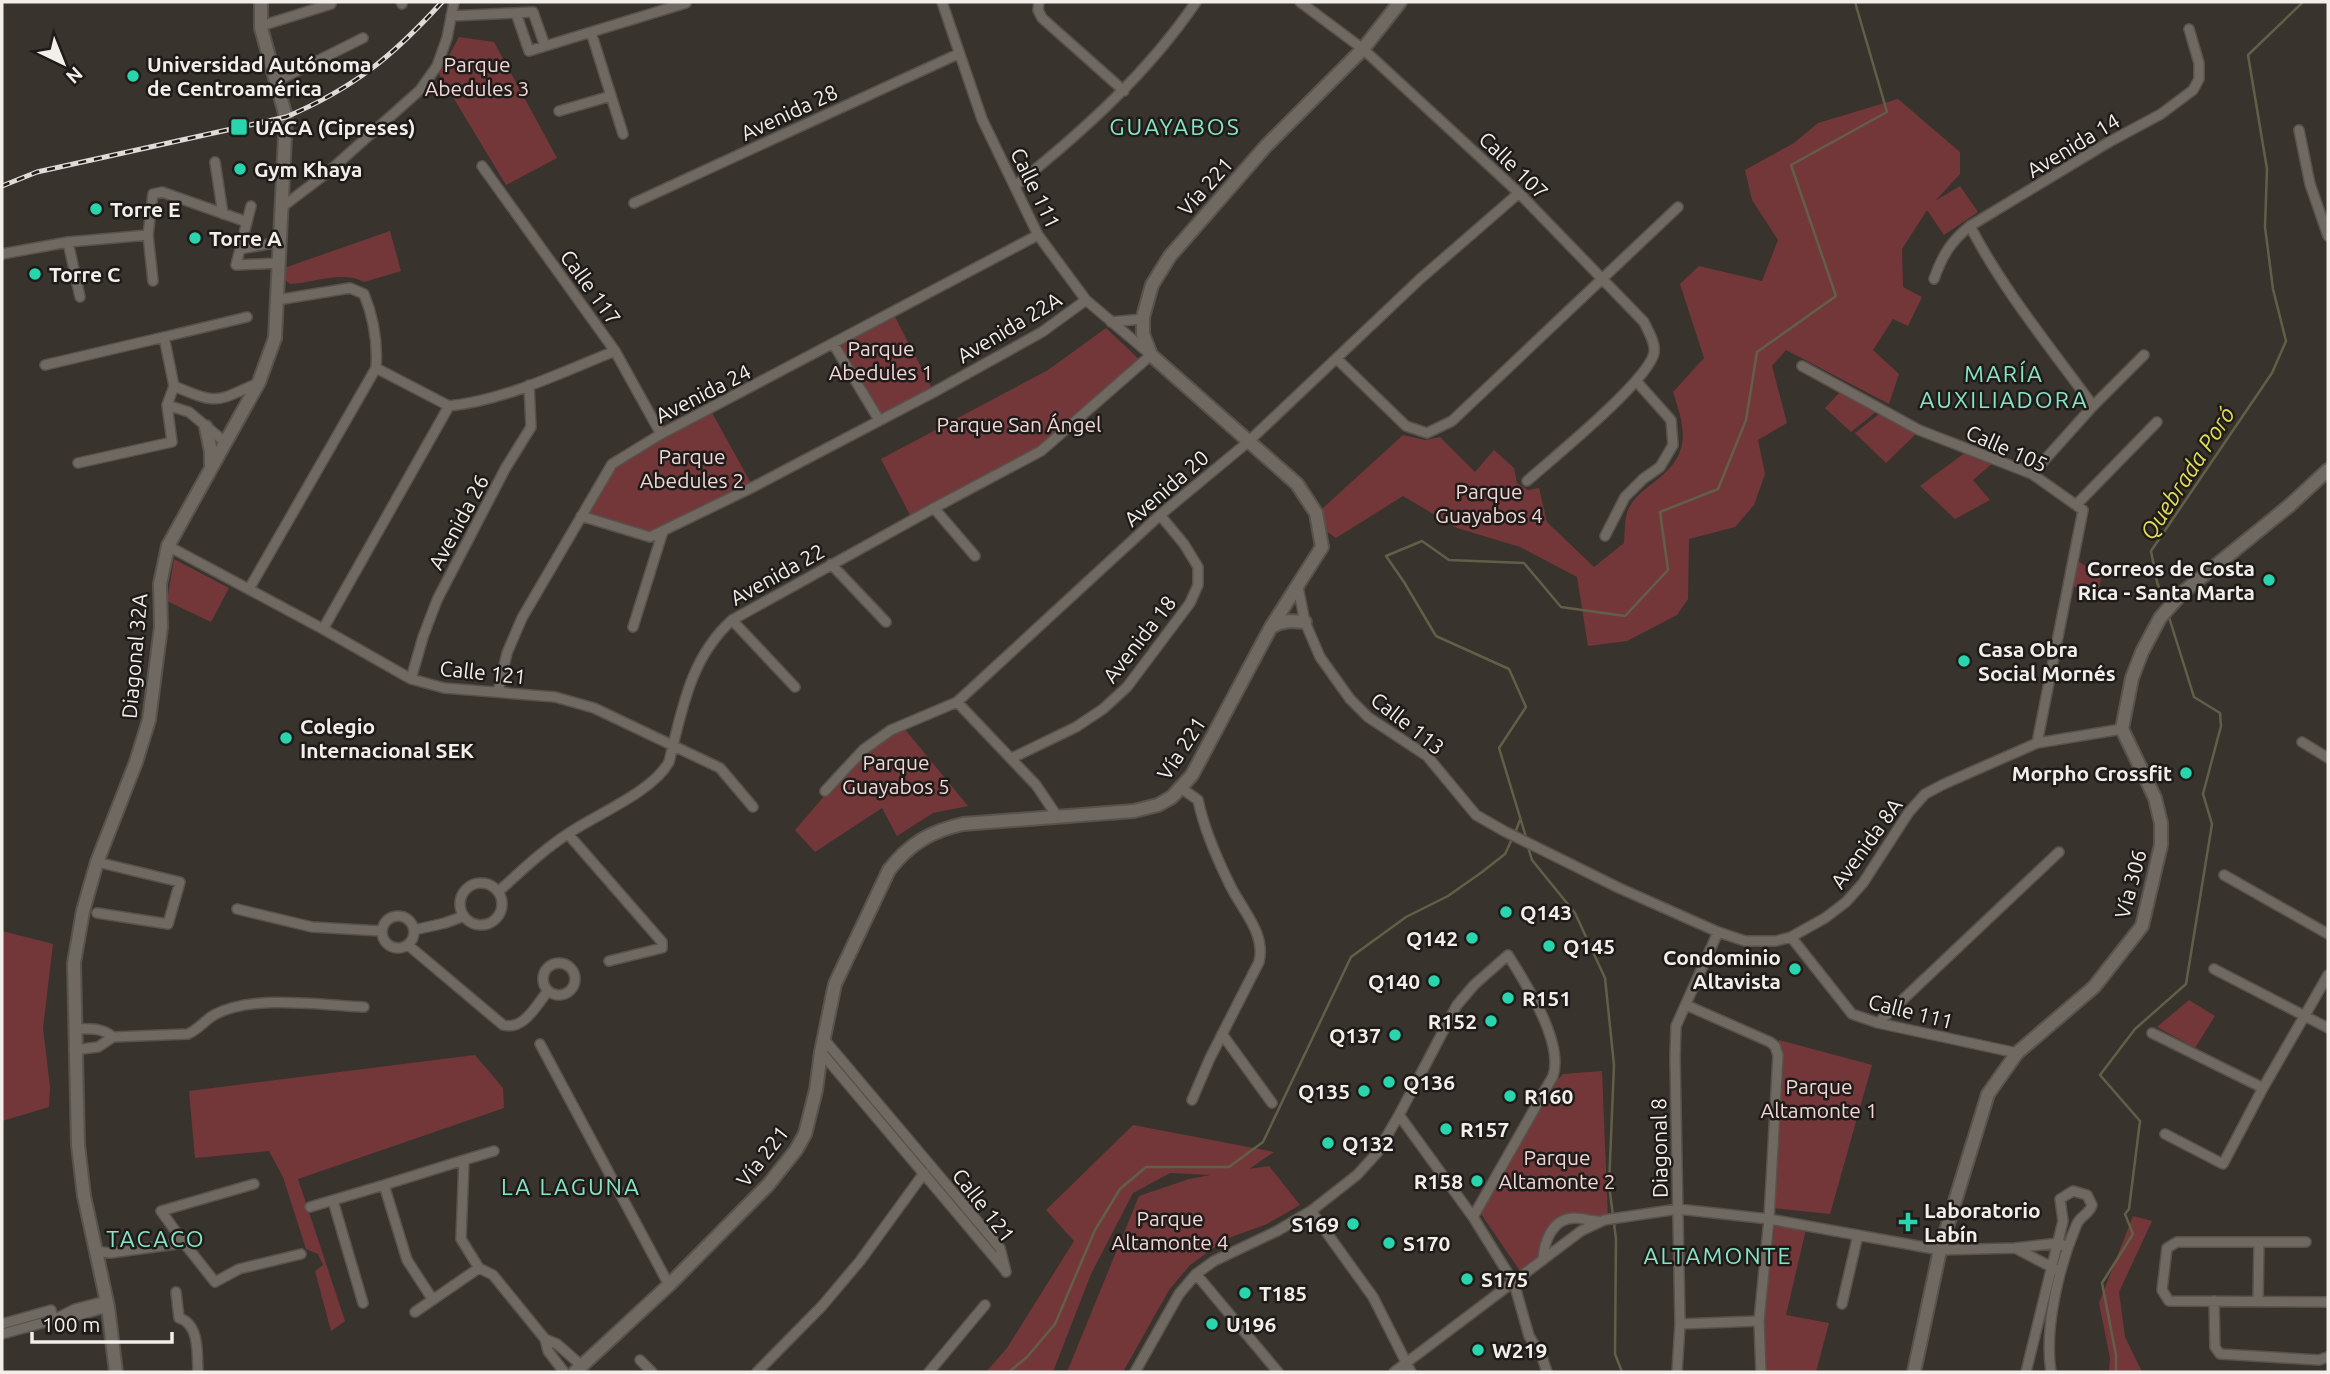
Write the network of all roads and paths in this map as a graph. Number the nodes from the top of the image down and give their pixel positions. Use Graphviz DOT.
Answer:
graph roads {
  1 [pos="261,2"];
  2 [pos="454,2"];
  3 [pos="942,2"];
  4 [pos="1039,2"];
  5 [pos="1196,2"];
  6 [pos="1300,2"];
  7 [pos="1400,2"];
  8 [pos="686,3"];
  9 [pos="331,4"];
  10 [pos="516,13"];
  11 [pos="451,16"];
  12 [pos="261,26"];
  13 [pos="2189,29"];
  14 [pos="591,32"];
  15 [pos="363,38"];
  16 [pos="545,46"];
  17 [pos="1363,49"];
  18 [pos="958,54"];
  19 [pos="277,81"];
  20 [pos="1124,92"];
  21 [pos="611,96"];
  22 [pos="559,111"];
  23 [pos="2299,130"];
  24 [pos="623,134"];
  25 [pos="215,162"];
  26 [pos="482,166"];
  27 [pos="1015,186"];
  28 [pos="1519,193"];
  29 [pos="634,203"];
  30 [pos="251,206"];
  31 [pos="282,207"];
  32 [pos="1678,207"];
  33 [pos="223,215"];
  34 [pos="247,222"];
  35 [pos="1970,226"];
  36 [pos="148,235"];
  37 [pos="1038,236"];
  38 [pos="2328,236"];
  39 [pos="68,242"];
  40 [pos="280,242"];
  41 [pos="240,249"];
  42 [pos="2,254"];
  43 [pos="279,262"];
  44 [pos="1604,279"];
  45 [pos="1934,279"];
  46 [pos="153,281"];
  47 [pos="80,297"];
  48 [pos="277,300"];
  49 [pos="1086,300"];
  50 [pos="247,317"];
  51 [pos="1142,319"];
  52 [pos="1111,321"];
  53 [pos="164,337"];
  54 [pos="834,345"];
  55 [pos="615,351"];
  56 [pos="1151,355"];
  57 [pos="2144,355"];
  58 [pos="1337,359"];
  59 [pos="45,365"];
  60 [pos="1802,366"];
  61 [pos="376,368"];
  62 [pos="259,382"];
  63 [pos="1637,382"];
  64 [pos="529,385"];
  65 [pos="174,386"];
  66 [pos="167,405"];
  67 [pos="449,406"];
  68 [pos="2093,406"];
  69 [pos="879,420"];
  70 [pos="2157,422"];
  71 [pos="206,427"];
  72 [pos="662,434"];
  73 [pos="225,442"];
  74 [pos="1248,442"];
  75 [pos="78,463"];
  76 [pos="211,468"];
  77 [pos="2328,470"];
  78 [pos="2032,474"];
  79 [pos="1527,481"];
  80 [pos="2079,507"];
  81 [pos="934,508"];
  82 [pos="1160,515"];
  83 [pos="581,516"];
  84 [pos="663,531"];
  85 [pos="1605,536"];
  86 [pos="168,546"];
  87 [pos="975,556"];
  88 [pos="831,564"];
  89 [pos="1298,587"];
  90 [pos="249,589"];
  91 [pos="732,620"];
  92 [pos="886,622"];
  93 [pos="1306,622"];
  94 [pos="634,627"];
  95 [pos="1271,627"];
  96 [pos="323,628"];
  97 [pos="411,679"];
  98 [pos="795,687"];
  99 [pos="498,692"];
  100 [pos="957,702"];
  101 [pos="2122,729"];
  102 [pos="2302,742"];
  103 [pos="2037,743"];
  104 [pos="674,745"];
  105 [pos="1012,758"];
  106 [pos="2328,758"];
  107 [pos="1181,788"];
  108 [pos="825,791"];
  109 [pos="753,807"];
  110 [pos="1057,816"];
  111 [pos="568,834"];
  112 [pos="2059,852"];
  113 [pos="97,862"];
  114 [pos="2224,875"];
  115 [pos="498,892"];
  116 [pos="237,909"];
  117 [pos="97,913"];
  118 [pos="464,916"];
  119 [pos="414,930"];
  120 [pos="381,931"];
  121 [pos="1718,932"];
  122 [pos="2328,934"];
  123 [pos="1791,937"];
  124 [pos="408,945"];
  125 [pos="609,961"];
  126 [pos="2214,969"];
  127 [pos="2328,975"];
  128 [pos="548,990"];
  129 [pos="1686,1005"];
  130 [pos="364,1007"];
  131 [pos="2306,1016"];
  132 [pos="1878,1023"];
  133 [pos="2328,1028"];
  134 [pos="74,1029"];
  135 [pos="2152,1033"];
  136 [pos="1222,1034"];
  137 [pos="113,1037"];
  138 [pos="823,1038"];
  139 [pos="540,1044"];
  140 [pos="74,1050"];
  141 [pos="821,1052"];
  142 [pos="2017,1053"];
  143 [pos="2263,1088"];
  144 [pos="1192,1100"];
  145 [pos="1272,1103"];
  146 [pos="1399,1115"];
  147 [pos="2165,1134"];
  148 [pos="494,1151"];
  149 [pos="464,1160"];
  150 [pos="924,1173"];
  151 [pos="254,1184"];
  152 [pos="384,1185"];
  153 [pos="332,1200"];
  154 [pos="310,1207"];
  155 [pos="1678,1209"];
  156 [pos="1311,1210"];
  157 [pos="1473,1217"];
  158 [pos="1769,1219"];
  159 [pos="1602,1221"];
  160 [pos="1858,1235"];
  161 [pos="184,1242"];
  162 [pos="2259,1242"];
  163 [pos="2306,1242"];
  164 [pos="2058,1243"];
  165 [pos="2068,1247"];
  166 [pos="2015,1248"];
  167 [pos="1940,1250"];
  168 [pos="95,1251"];
  169 [pos="301,1254"];
  170 [pos="1547,1257"];
  171 [pos="480,1268"];
  172 [pos="2052,1268"];
  173 [pos="2062,1271"];
  174 [pos="1196,1274"];
  175 [pos="1514,1283"];
  176 [pos="669,1285"];
  177 [pos="176,1292"];
  178 [pos="433,1300"];
  179 [pos="2214,1301"];
  180 [pos="2258,1301"];
  181 [pos="2328,1302"];
  182 [pos="363,1303"];
  183 [pos="107,1304"];
  184 [pos="1842,1304"];
  185 [pos="985,1305"];
  186 [pos="415,1312"];
  187 [pos="53,1320"];
  188 [pos="1759,1321"];
  189 [pos="2038,1323"];
  190 [pos="2,1324"];
  191 [pos="1680,1324"];
  192 [pos="2051,1325"];
  193 [pos="2,1334"];
  194 [pos="545,1339"];
  195 [pos="2328,1357"];
  196 [pos="640,1360"];
  197 [pos="1407,1362"];
  198 [pos="578,1369"];
  199 [pos="116,1372"];
  200 [pos="198,1372"];
  201 [pos="564,1372"];
  202 [pos="652,1372"];
  203 [pos="757,1372"];
  204 [pos="929,1372"];
  205 [pos="1135,1372"];
  206 [pos="1278,1372"];
  207 [pos="1394,1372"];
  208 [pos="1411,1372"];
  209 [pos="1547,1372"];
  210 [pos="1677,1372"];
  211 [pos="1761,1372"];
  212 [pos="1914,1372"];
  213 [pos="2026,1372"];
  214 [pos="2051,1372"];
  1 -- 12 [label="street, Diagonal 32A"];
  2 -- 11 [label="street"];
  3 -- 18 [label="street, Calle 111"];
  4 -- 20 [label="street"];
  5 -- 20 [label="street"];
  6 -- 17 [label="street, Calle 107"];
  7 -- 17 [label="street, Vía 221"];
  8 -- 14 [label="street"];
  9 -- 12 [label="street"];
  10 -- 11 [label="street"];
  10 -- 16 [label="street"];
  10 -- 16 [label="street"];
  11 -- 31 [label="street"];
  12 -- 19 [label="street, Diagonal 32A"];
  13 -- 35 [label="street, Avenida 14"];
  14 -- 16 [label="street"];
  14 -- 21 [label="street"];
  15 -- 19 [label="street"];
  17 -- 28 [label="street, Calle 107"];
  17 -- 51 [label="street, Vía 221"];
  18 -- 27 [label="street, Calle 111"];
  18 -- 29 [label="street, Avenida 28"];
  19 -- 31 [label="street, Diagonal 32A"];
  20 -- 27 [label="street"];
  21 -- 22 [label="street"];
  21 -- 24 [label="street"];
  23 -- 38 [label="street"];
  25 -- 33 [label="street"];
  26 -- 55 [label="street, Calle 117"];
  27 -- 37 [label="street, Calle 111"];
  28 -- 44 [label="street, Calle 107"];
  28 -- 58 [label="street, Avenida 20"];
  30 -- 34 [label="street"];
  31 -- 40 [label="street, Diagonal 32A"];
  32 -- 44 [label="street"];
  33 -- 34 [label="street"];
  33 -- 36 [label="street"];
  34 -- 41 [label="street"];
  35 -- 45 [label="street, Avenida 14"];
  35 -- 68 [label="street"];
  36 -- 39 [label="street"];
  36 -- 46 [label="street"];
  37 -- 49 [label="street, Calle 111"];
  37 -- 54 [label="street, Avenida 24"];
  39 -- 42 [label="street"];
  39 -- 47 [label="street"];
  40 -- 41 [label="street"];
  40 -- 43 [label="street, Diagonal 32A"];
  41 -- 43 [label="street"];
  43 -- 48 [label="street, Diagonal 32A"];
  44 -- 58 [label="street"];
  44 -- 63 [label="street, Calle 107"];
  48 -- 61 [label="street"];
  48 -- 62 [label="street, Diagonal 32A"];
  49 -- 52 [label="street, Calle 111"];
  49 -- 69 [label="street, Avenida 22A"];
  50 -- 53 [label="street"];
  51 -- 52 [label="street"];
  51 -- 56 [label="street, Vía 221"];
  52 -- 56 [label="street, Calle 111"];
  53 -- 59 [label="street"];
  53 -- 65 [label="street"];
  54 -- 69 [label="street"];
  54 -- 72 [label="street, Avenida 24"];
  55 -- 64 [label="street"];
  55 -- 72 [label="street, Calle 117"];
  56 -- 74 [label="street, Vía 221"];
  56 -- 81 [label="street, Avenida 22"];
  57 -- 68 [label="street"];
  58 -- 74 [label="street, Avenida 20"];
  60 -- 78 [label="street, Calle 105"];
  61 -- 67 [label="street"];
  61 -- 90 [label="street"];
  62 -- 65 [label="street"];
  62 -- 73 [label="street, Diagonal 32A"];
  63 -- 79 [label="street, Calle 107"];
  63 -- 85 [label="street"];
  64 -- 67 [label="street"];
  64 -- 97 [label="street, Avenida 26"];
  65 -- 66 [label="street"];
  66 -- 71 [label="street"];
  66 -- 75 [label="street"];
  67 -- 96 [label="street"];
  68 -- 78 [label="street"];
  69 -- 84 [label="street, Avenida 22A"];
  70 -- 80 [label="street"];
  71 -- 73 [label="street"];
  71 -- 76 [label="street"];
  72 -- 83 [label="street, Avenida 24"];
  73 -- 76 [label="street, Diagonal 32A"];
  74 -- 82 [label="street, Avenida 20"];
  74 -- 89 [label="street, Vía 221"];
  76 -- 86 [label="street, Diagonal 32A"];
  77 -- 101 [label="street"];
  78 -- 80 [label="street, Calle 105"];
  80 -- 103 [label="street"];
  81 -- 87 [label="street"];
  81 -- 88 [label="street, Avenida 22"];
  82 -- 100 [label="street, Avenida 20"];
  82 -- 105 [label="street, Avenida 18"];
  83 -- 84 [label="street, Avenida 22A"];
  83 -- 99 [label="street, Avenida 24"];
  84 -- 94 [label="street"];
  86 -- 90 [label="street, Calle 121"];
  86 -- 113 [label="street, Diagonal 32A"];
  88 -- 91 [label="street, Avenida 22"];
  88 -- 92 [label="street"];
  89 -- 93 [label="street, Calle 113"];
  89 -- 95 [label="street, Vía 221"];
  90 -- 96 [label="street, Calle 121"];
  91 -- 98 [label="street"];
  91 -- 104 [label="street, Avenida 22"];
  93 -- 95 [label="street"];
  93 -- 121 [label="street, Calle 113"];
  95 -- 107 [label="street, Vía 221"];
  96 -- 97 [label="street, Calle 121"];
  97 -- 99 [label="street, Calle 121"];
  99 -- 104 [label="street, Calle 121"];
  100 -- 105 [label="street"];
  100 -- 108 [label="street, Avenida 20"];
  101 -- 103 [label="street, Avenida 8A"];
  101 -- 142 [label="street, Vía 306"];
  102 -- 106 [label="street"];
  103 -- 123 [label="street, Avenida 8A"];
  104 -- 109 [label="street, Calle 121"];
  104 -- 111 [label="street, Avenida 22"];
  105 -- 110 [label="street"];
  107 -- 110 [label="street, Vía 221"];
  107 -- 136 [label="street"];
  110 -- 138 [label="street, Vía 221"];
  111 -- 115 [label="street, Avenida 22"];
  111 -- 125 [label="street"];
  112 -- 132 [label="street"];
  113 -- 117 [label="street"];
  113 -- 134 [label="street, Diagonal 32A"];
  114 -- 122 [label="street"];
  115 -- 118 [label="street"];
  115 -- 118 [label="street"];
  116 -- 120 [label="street"];
  118 -- 119 [label="street"];
  119 -- 120 [label="street"];
  119 -- 124 [label="street"];
  120 -- 124 [label="street"];
  121 -- 123 [label="street, Avenida 8A"];
  121 -- 129 [label="street, Diagonal 8"];
  123 -- 132 [label="street, Calle 111"];
  124 -- 128 [label="street"];
  126 -- 131 [label="street"];
  127 -- 131 [label="street"];
  129 -- 155 [label="street, Diagonal 8"];
  129 -- 158 [label="street"];
  130 -- 137 [label="street"];
  131 -- 133 [label="street"];
  131 -- 143 [label="street"];
  132 -- 142 [label="street, Calle 111"];
  134 -- 137 [label="street"];
  134 -- 140 [label="street, Diagonal 32A"];
  135 -- 143 [label="street"];
  136 -- 144 [label="street"];
  136 -- 145 [label="street"];
  137 -- 140 [label="street"];
  138 -- 141 [label="street, Vía 221"];
  138 -- 150 [label="street, Calle 121"];
  139 -- 176 [label="street"];
  140 -- 168 [label="street, Diagonal 32A"];
  141 -- 150 [label="street, Calle 121"];
  141 -- 176 [label="street, Vía 221"];
  142 -- 167 [label="street, Vía 306"];
  143 -- 147 [label="street"];
  146 -- 156 [label="street"];
  146 -- 157 [label="street"];
  146 -- 157 [label="street"];
  148 -- 149 [label="street"];
  149 -- 152 [label="street"];
  149 -- 171 [label="street"];
  150 -- 203 [label="street"];
  151 -- 161 [label="street"];
  152 -- 153 [label="street"];
  152 -- 178 [label="street"];
  153 -- 154 [label="street"];
  153 -- 182 [label="street"];
  155 -- 158 [label="street"];
  155 -- 159 [label="street"];
  155 -- 191 [label="street, Diagonal 8"];
  156 -- 174 [label="street"];
  156 -- 197 [label="street"];
  157 -- 175 [label="street"];
  158 -- 160 [label="street"];
  158 -- 188 [label="street"];
  159 -- 170 [label="street"];
  159 -- 170 [label="street"];
  160 -- 167 [label="street"];
  160 -- 184 [label="street"];
  161 -- 168 [label="street"];
  161 -- 169 [label="street"];
  162 -- 163 [label="street"];
  162 -- 179 [label="street"];
  162 -- 180 [label="street"];
  164 -- 165 [label="street"];
  164 -- 165 [label="street"];
  164 -- 166 [label="street"];
  164 -- 172 [label="street"];
  165 -- 173 [label="street"];
  166 -- 167 [label="street"];
  166 -- 172 [label="street"];
  167 -- 212 [label="street, Vía 306"];
  168 -- 183 [label="street, Diagonal 32A"];
  170 -- 175 [label="street"];
  171 -- 178 [label="street"];
  171 -- 194 [label="street"];
  172 -- 173 [label="street"];
  172 -- 189 [label="street"];
  173 -- 192 [label="street"];
  174 -- 205 [label="street"];
  174 -- 206 [label="street"];
  175 -- 197 [label="street"];
  175 -- 209 [label="street"];
  176 -- 198 [label="street, Vía 221"];
  177 -- 200 [label="street"];
  178 -- 186 [label="street"];
  179 -- 180 [label="street"];
  179 -- 195 [label="street"];
  180 -- 181 [label="street"];
  183 -- 187 [label="street"];
  183 -- 199 [label="street, Diagonal 32A"];
  185 -- 204 [label="street"];
  187 -- 190 [label="street"];
  187 -- 193 [label="street"];
  188 -- 191 [label="street"];
  188 -- 211 [label="street"];
  189 -- 192 [label="street"];
  189 -- 213 [label="street"];
  191 -- 210 [label="street, Diagonal 8"];
  192 -- 214 [label="street"];
  194 -- 198 [label="street"];
  194 -- 201 [label="street"];
  196 -- 202 [label="street"];
  197 -- 207 [label="street"];
  197 -- 208 [label="street"];
}
